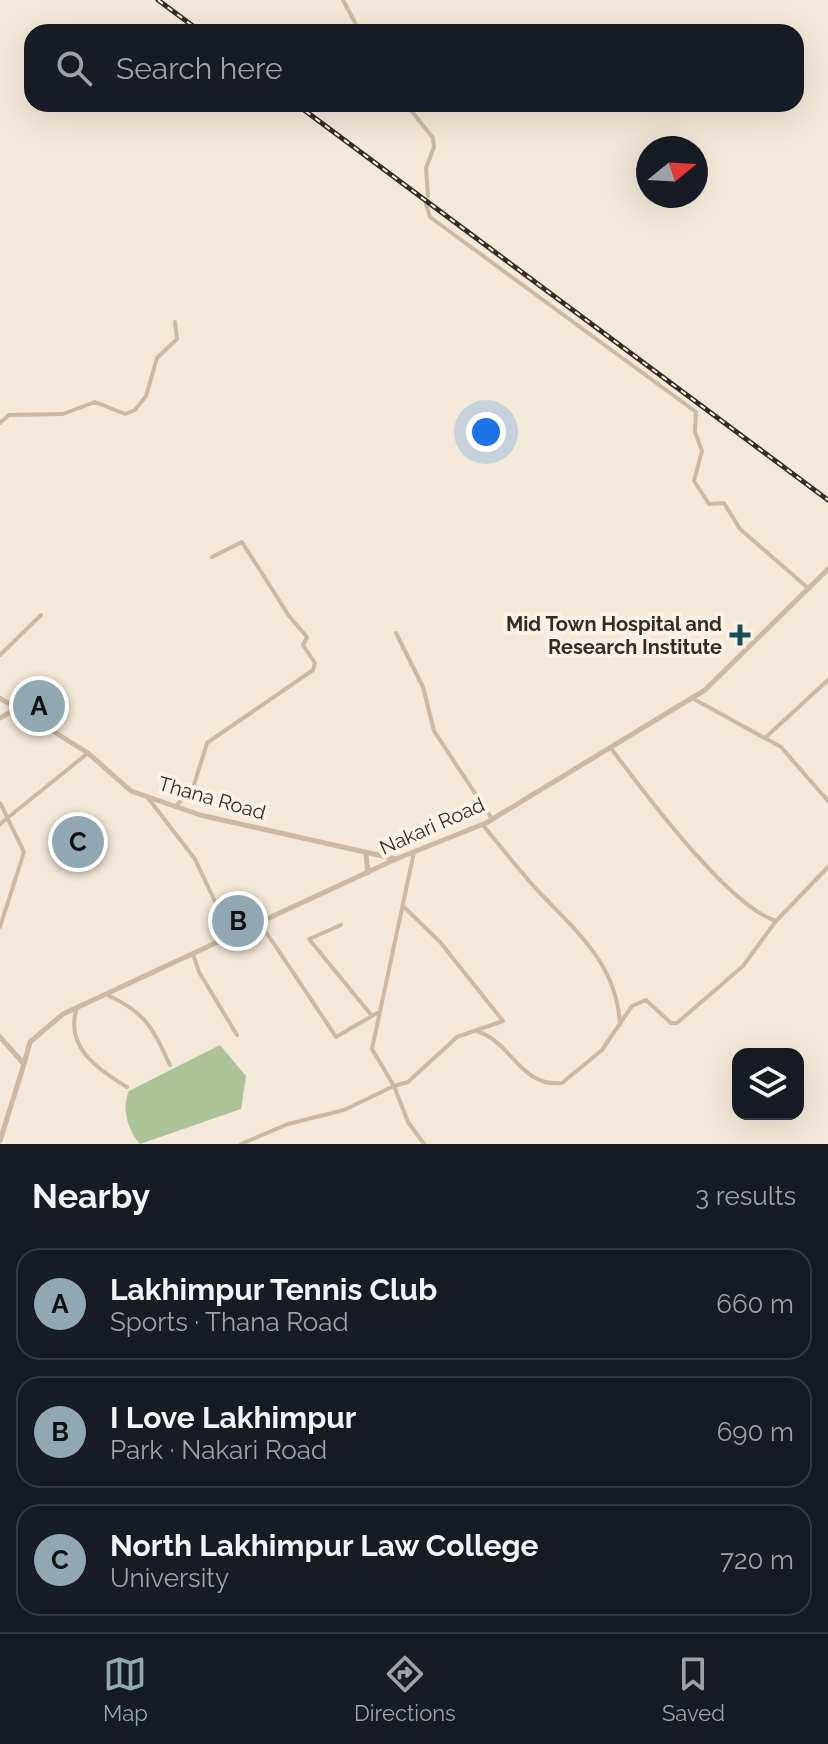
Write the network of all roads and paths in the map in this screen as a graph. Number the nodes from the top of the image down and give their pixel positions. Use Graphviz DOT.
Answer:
graph roads {
  1 [pos="343,0"];
  2 [pos="356,24"];
  3 [pos="412,112"];
  4 [pos="428,196"];
  5 [pos="426,204"];
  6 [pos="175,322"];
  7 [pos="0,424"];
  8 [pos="0,432"];
  9 [pos="212,557"];
  10 [pos="828,569"];
  11 [pos="809,588"];
  12 [pos="41,615"];
  13 [pos="396,633"];
  14 [pos="0,655"];
  15 [pos="828,680"];
  16 [pos="0,698"];
  17 [pos="692,698"];
  18 [pos="16,709"];
  19 [pos="0,718"];
  20 [pos="766,737"];
  21 [pos="610,747"];
  22 [pos="88,753"];
  23 [pos="146,796"];
  24 [pos="828,801"];
  25 [pos="0,803"];
  26 [pos="175,807"];
  27 [pos="8,818"];
  28 [pos="492,819"];
  29 [pos="0,824"];
  30 [pos="482,824"];
  31 [pos="414,852"];
  32 [pos="366,853"];
  33 [pos="396,859"];
  34 [pos="828,867"];
  35 [pos="368,873"];
  36 [pos="404,907"];
  37 [pos="776,921"];
  38 [pos="260,923"];
  39 [pos="341,925"];
  40 [pos="0,927"];
  41 [pos="231,936"];
  42 [pos="193,954"];
  43 [pos="105,994"];
  44 [pos="77,1008"];
  45 [pos="374,1018"];
  46 [pos="620,1025"];
  47 [pos="479,1032"];
  48 [pos="237,1035"];
  49 [pos="0,1037"];
  50 [pos="24,1064"];
  51 [pos="170,1065"];
  52 [pos="394,1086"];
  53 [pos="127,1087"];
  54 [pos="0,1141"];
  55 [pos="241,1144"];
  56 [pos="424,1144"];
  1 -- 2 [label="street"];
  3 -- 4 [label="street"];
  5 -- 11 [label="street"];
  6 -- 7 [label="street"];
  7 -- 8 [label="street"];
  9 -- 26 [label="street"];
  10 -- 11 [label="street, Nakari Road"];
  11 -- 17 [label="street, Nakari Road"];
  12 -- 14 [label="street"];
  13 -- 28 [label="street"];
  15 -- 20 [label="street"];
  16 -- 18 [label="street, Thana Road"];
  17 -- 20 [label="street"];
  17 -- 21 [label="street, Nakari Road"];
  18 -- 19 [label="street"];
  18 -- 22 [label="street, Thana Road"];
  20 -- 24 [label="street"];
  21 -- 28 [label="street, Nakari Road"];
  21 -- 37 [label="street"];
  22 -- 23 [label="street, Thana Road"];
  22 -- 27 [label="street"];
  23 -- 26 [label="street, Thana Road"];
  23 -- 41 [label="street"];
  25 -- 27 [label="street"];
  26 -- 32 [label="street, Thana Road"];
  27 -- 29 [label="street"];
  27 -- 40 [label="street"];
  28 -- 30 [label="street, Nakari Road"];
  30 -- 31 [label="street, Nakari Road"];
  30 -- 46 [label="street"];
  31 -- 33 [label="street, Nakari Road"];
  31 -- 36 [label="street"];
  32 -- 33 [label="street, Thana Road"];
  32 -- 35 [label="street"];
  33 -- 35 [label="street, Nakari Road"];
  34 -- 37 [label="street"];
  35 -- 38 [label="street, Nakari Road"];
  36 -- 45 [label="street"];
  36 -- 47 [label="street"];
  37 -- 46 [label="street"];
  38 -- 41 [label="street, Nakari Road"];
  38 -- 45 [label="street"];
  39 -- 45 [label="street"];
  41 -- 42 [label="street, Nakari Road"];
  42 -- 43 [label="street, Nakari Road"];
  42 -- 48 [label="street"];
  43 -- 44 [label="street, Nakari Road"];
  43 -- 51 [label="street"];
  44 -- 50 [label="street, Nakari Road"];
  44 -- 53 [label="street"];
  45 -- 52 [label="street"];
  46 -- 47 [label="street"];
  47 -- 52 [label="street"];
  49 -- 50 [label="street"];
  50 -- 54 [label="street, Nakari Road"];
  52 -- 55 [label="street"];
  52 -- 56 [label="street"];
}
